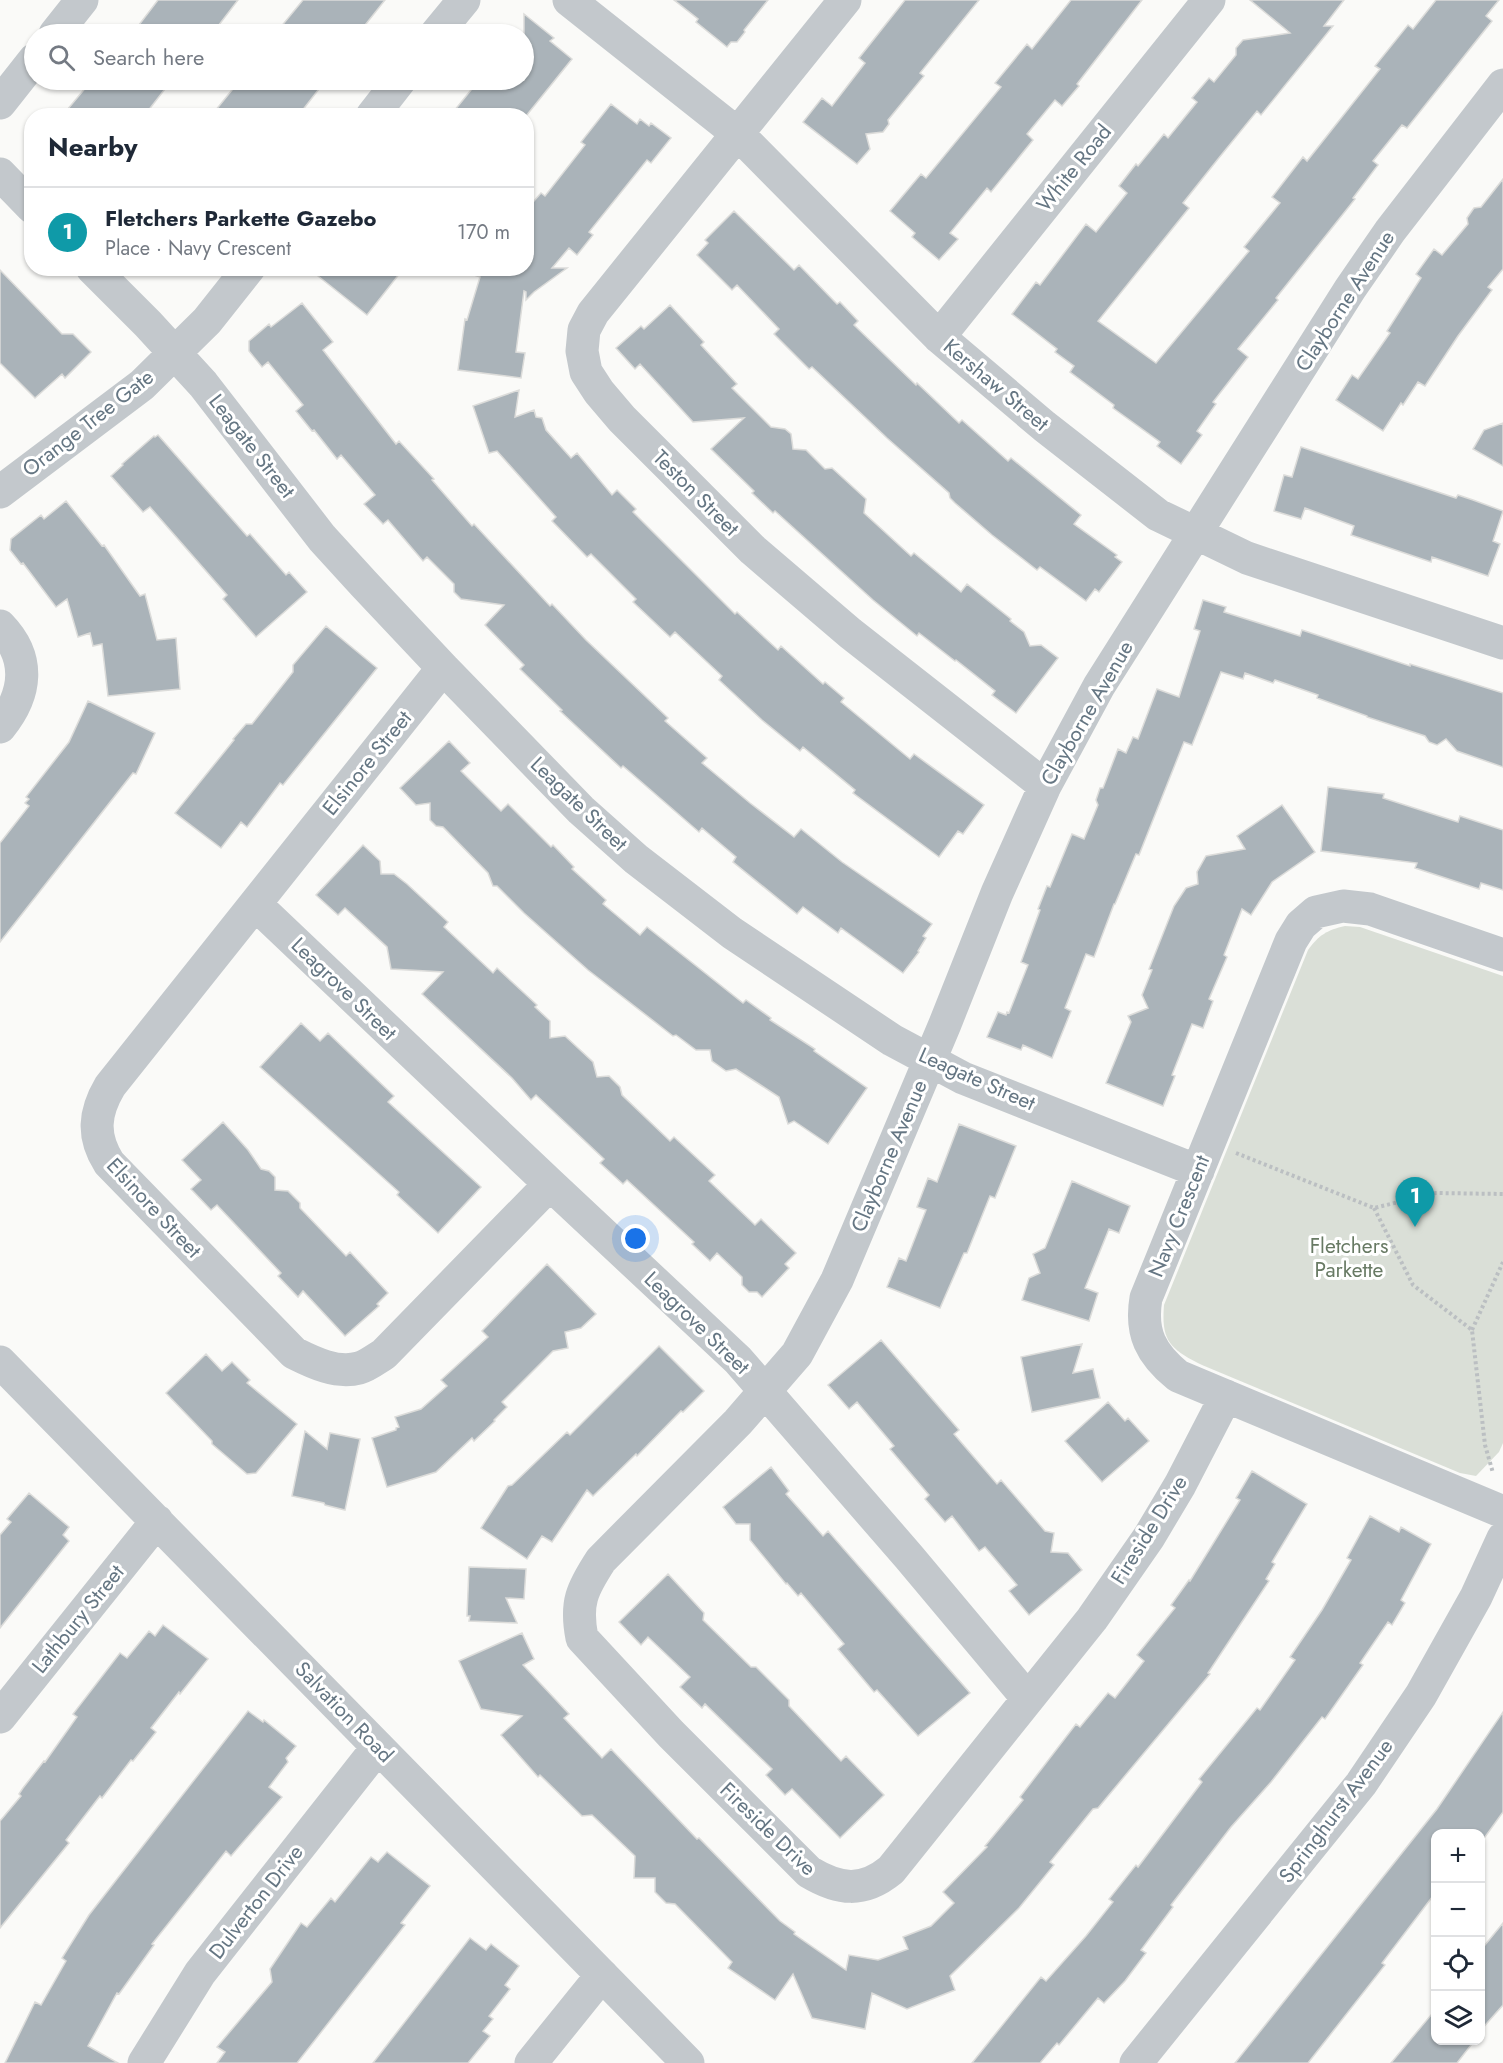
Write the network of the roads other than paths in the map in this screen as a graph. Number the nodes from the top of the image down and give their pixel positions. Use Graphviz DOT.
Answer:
graph roads {
  1 [pos="82,0"];
  2 [pos="464,0"];
  3 [pos="569,0"];
  4 [pos="845,0"];
  5 [pos="1209,0"];
  6 [pos="63,24"];
  7 [pos="444,24"];
  8 [pos="24,73"];
  9 [pos="1503,85"];
  10 [pos="392,90"];
  11 [pos="0,103"];
  12 [pos="378,108"];
  13 [pos="738,134"];
  14 [pos="0,174"];
  15 [pos="24,199"];
  16 [pos="100,276"];
  17 [pos="243,276"];
  18 [pos="939,337"];
  19 [pos="175,353"];
  20 [pos="0,492"];
  21 [pos="1197,533"];
  22 [pos="0,626"];
  23 [pos="1501,637"];
  24 [pos="442,668"];
  25 [pos="0,727"];
  26 [pos="1045,786"];
  27 [pos="255,904"];
  28 [pos="1503,955"];
  29 [pos="930,1060"];
  30 [pos="1198,1171"];
  31 [pos="550,1184"];
  32 [pos="0,1362"];
  33 [pos="765,1391"];
  34 [pos="1226,1396"];
  35 [pos="1503,1512"];
  36 [pos="157,1521"];
  37 [pos="1503,1538"];
  38 [pos="1028,1699"];
  39 [pos="0,1717"];
  40 [pos="378,1747"];
  41 [pos="603,1975"];
  42 [pos="144,2063"];
  43 [pos="531,2063"];
  44 [pos="688,2063"];
  45 [pos="1136,2063"];
  1 -- 6 [label="street"];
  2 -- 7 [label="street"];
  3 -- 13 [label="street, Kershaw Street"];
  4 -- 13 [label="street, Teston Street"];
  5 -- 18 [label="street, White Road"];
  8 -- 11 [label="street"];
  9 -- 21 [label="street, Clayborne Avenue"];
  10 -- 12 [label="street"];
  13 -- 18 [label="street, Kershaw Street"];
  13 -- 26 [label="street, Teston Street"];
  14 -- 15 [label="street"];
  16 -- 19 [label="street, Leagate Street"];
  17 -- 19 [label="street, Orange Tree Gate"];
  18 -- 21 [label="street, Kershaw Street"];
  19 -- 20 [label="street, Orange Tree Gate"];
  19 -- 24 [label="street, Leagate Street"];
  21 -- 23 [label="street, Kershaw Street"];
  21 -- 26 [label="street, Clayborne Avenue"];
  22 -- 25 [label="street"];
  24 -- 27 [label="street, Elsinore Street"];
  24 -- 29 [label="street, Leagate Street"];
  26 -- 29 [label="street, Clayborne Avenue"];
  27 -- 31 [label="street, Leagrove Street"];
  27 -- 31 [label="street, Elsinore Street"];
  28 -- 30 [label="street, Navy Crescent"];
  29 -- 30 [label="street, Leagate Street"];
  29 -- 33 [label="street, Clayborne Avenue"];
  30 -- 34 [label="street, Navy Crescent"];
  31 -- 33 [label="street, Leagrove Street"];
  32 -- 36 [label="street, Salvation Road"];
  33 -- 38 [label="street, Leagrove Street"];
  33 -- 38 [label="street, Fireside Drive"];
  34 -- 35 [label="street, Navy Crescent"];
  34 -- 38 [label="street, Fireside Drive"];
  36 -- 39 [label="street, Lathbury Street"];
  36 -- 40 [label="street, Salvation Road"];
  37 -- 45 [label="street, Springhurst Avenue"];
  40 -- 41 [label="street, Salvation Road"];
  40 -- 42 [label="street, Dulverton Drive"];
  41 -- 43 [label="street"];
  41 -- 44 [label="street, Salvation Road"];
}
